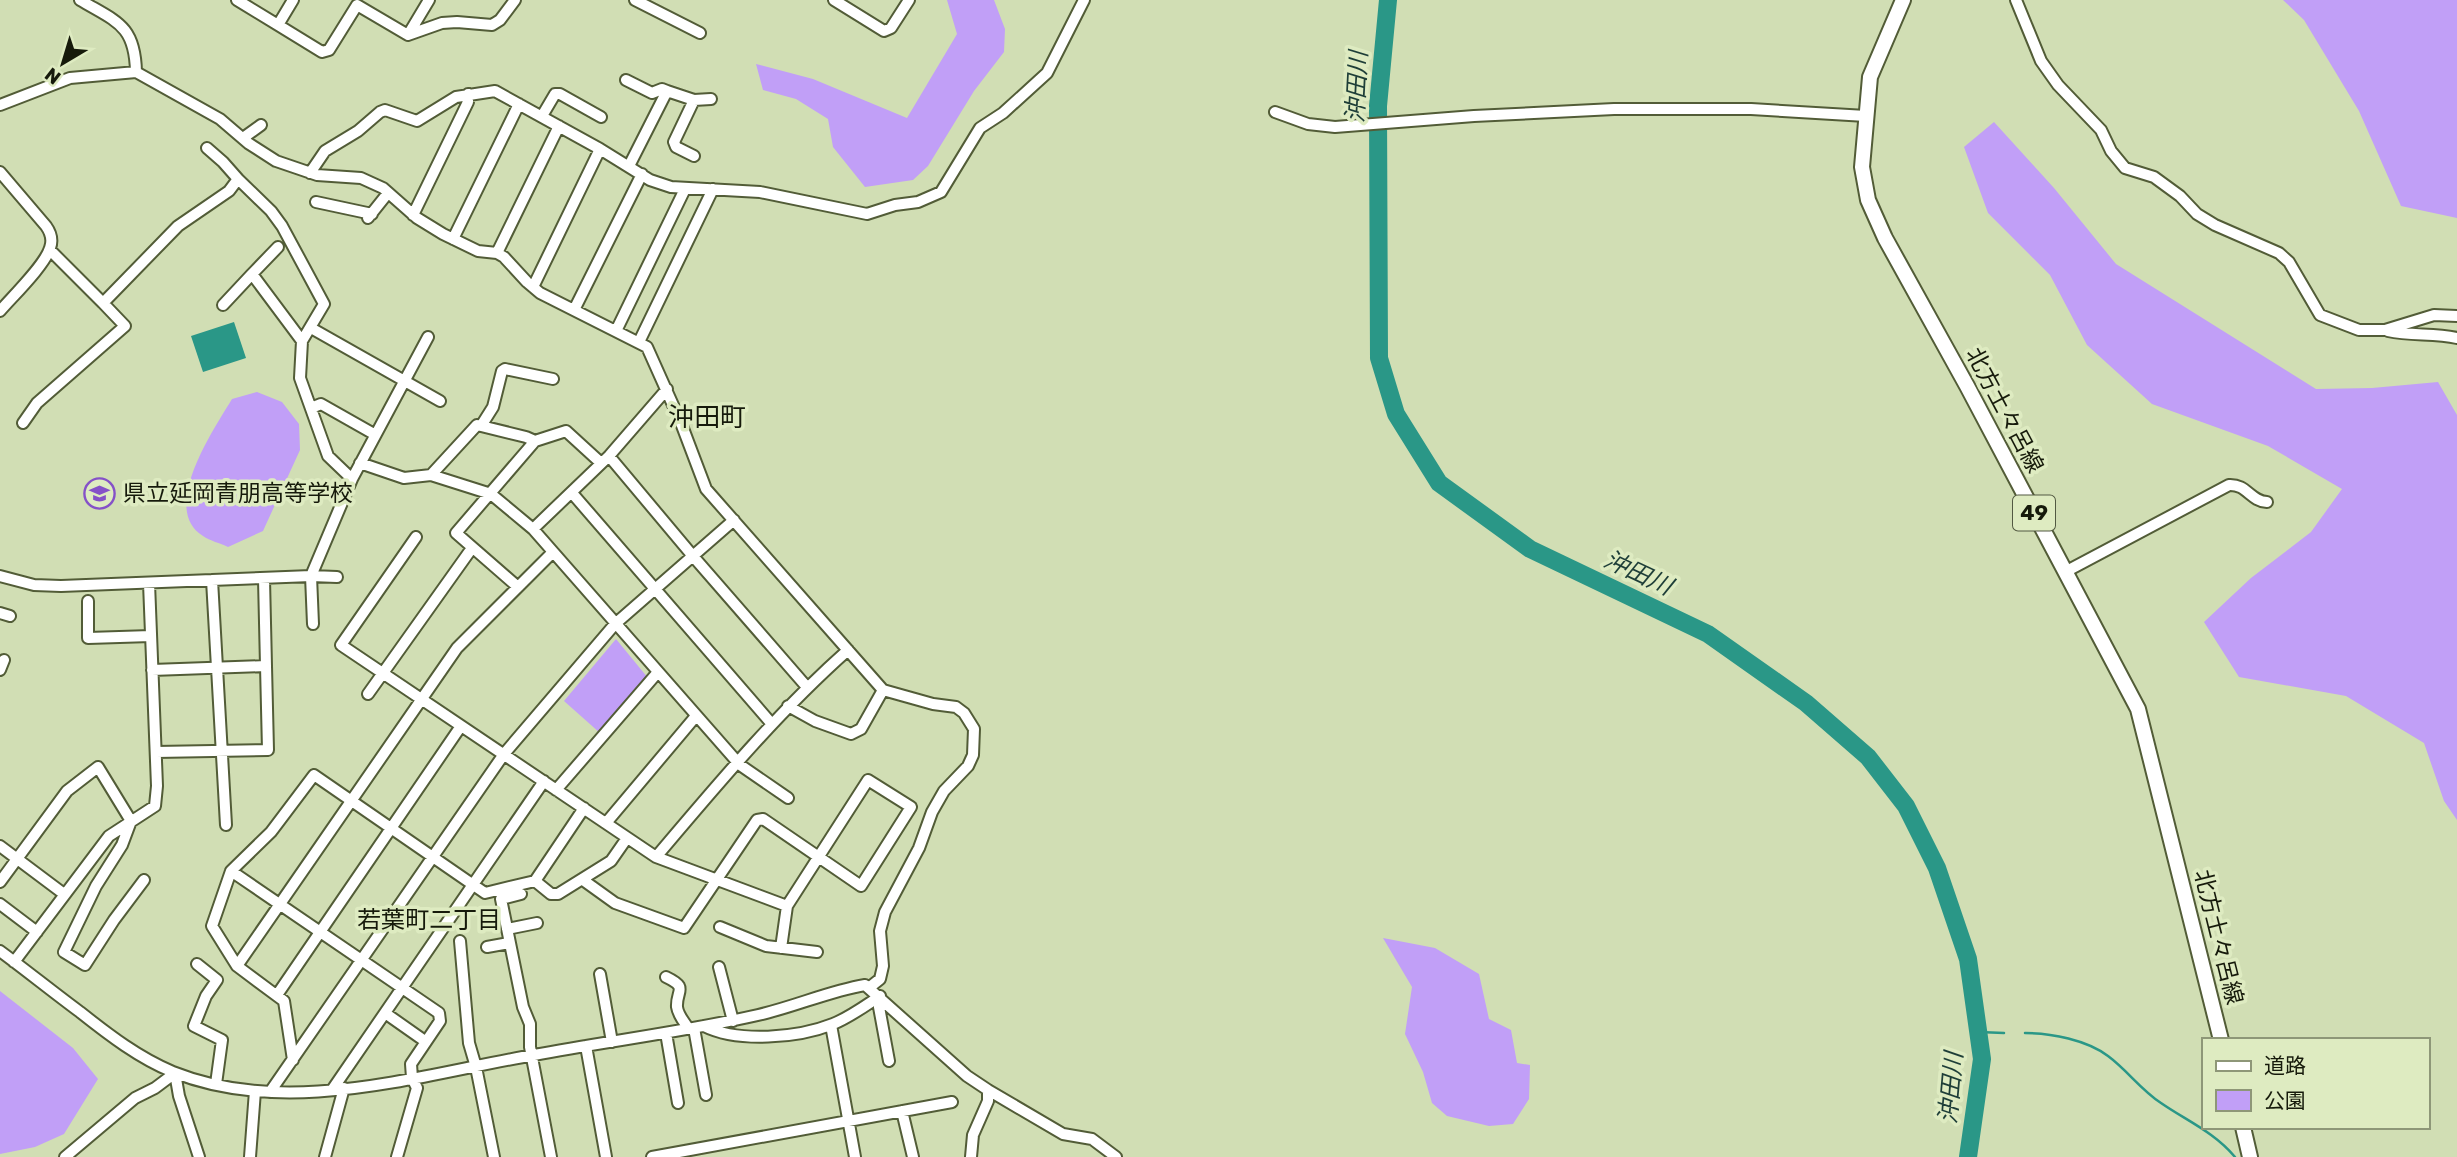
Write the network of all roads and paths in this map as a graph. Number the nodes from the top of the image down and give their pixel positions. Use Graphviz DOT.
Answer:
graph roads {
  1 [pos="80,0"];
  2 [pos="237,0"];
  3 [pos="293,0"];
  4 [pos="429,0"];
  5 [pos="515,0"];
  6 [pos="635,0"];
  7 [pos="834,0"];
  8 [pos="909,0"];
  9 [pos="1084,0"];
  10 [pos="1903,0"];
  11 [pos="2016,0"];
  12 [pos="358,2"];
  13 [pos="278,25"];
  14 [pos="700,33"];
  15 [pos="408,35"];
  16 [pos="136,72"];
  17 [pos="626,80"];
  18 [pos="667,91"];
  19 [pos="468,94"];
  20 [pos="711,99"];
  21 [pos="694,100"];
  22 [pos="519,104"];
  23 [pos="0,105"];
  24 [pos="1275,112"];
  25 [pos="542,116"];
  26 [pos="1866,116"];
  27 [pos="601,117"];
  28 [pos="261,125"];
  29 [pos="559,126"];
  30 [pos="243,138"];
  31 [pos="207,148"];
  32 [pos="600,149"];
  33 [pos="694,156"];
  34 [pos="629,166"];
  35 [pos="0,172"];
  36 [pos="310,173"];
  37 [pos="642,174"];
  38 [pos="238,179"];
  39 [pos="685,189"];
  40 [pos="713,189"];
  41 [pos="388,193"];
  42 [pos="316,202"];
  43 [pos="413,215"];
  44 [pos="453,239"];
  45 [pos="278,247"];
  46 [pos="50,250"];
  47 [pos="497,253"];
  48 [pos="252,274"];
  49 [pos="533,288"];
  50 [pos="103,303"];
  51 [pos="223,304"];
  52 [pos="574,310"];
  53 [pos="0,311"];
  54 [pos="2457,316"];
  55 [pos="311,328"];
  56 [pos="2385,330"];
  57 [pos="616,331"];
  58 [pos="428,337"];
  59 [pos="2457,338"];
  60 [pos="302,341"];
  61 [pos="639,342"];
  62 [pos="553,379"];
  63 [pos="404,381"];
  64 [pos="667,389"];
  65 [pos="440,401"];
  66 [pos="310,408"];
  67 [pos="23,423"];
  68 [pos="481,426"];
  69 [pos="374,434"];
  70 [pos="535,441"];
  71 [pos="605,459"];
  72 [pos="360,463"];
  73 [pos="432,475"];
  74 [pos="352,479"];
  75 [pos="572,493"];
  76 [pos="491,494"];
  77 [pos="2267,502"];
  78 [pos="734,520"];
  79 [pos="533,529"];
  80 [pos="416,537"];
  81 [pos="472,548"];
  82 [pos="553,552"];
  83 [pos="692,555"];
  84 [pos="2065,572"];
  85 [pos="0,576"];
  86 [pos="311,576"];
  87 [pos="337,578"];
  88 [pos="264,579"];
  89 [pos="212,580"];
  90 [pos="149,583"];
  91 [pos="517,587"];
  92 [pos="653,589"];
  93 [pos="88,601"];
  94 [pos="313,624"];
  95 [pos="615,624"];
  96 [pos="151,636"];
  97 [pos="848,650"];
  98 [pos="266,666"];
  99 [pos="217,668"];
  100 [pos="152,670"];
  101 [pos="383,672"];
  102 [pos="657,672"];
  103 [pos="807,686"];
  104 [pos="883,690"];
  105 [pos="368,694"];
  106 [pos="422,699"];
  107 [pos="789,706"];
  108 [pos="696,716"];
  109 [pos="771,723"];
  110 [pos="461,726"];
  111 [pos="221,751"];
  112 [pos="156,752"];
  113 [pos="504,754"];
  114 [pos="737,761"];
  115 [pos="544,781"];
  116 [pos="556,790"];
  117 [pos="788,797"];
  118 [pos="351,802"];
  119 [pos="584,808"];
  120 [pos="131,821"];
  121 [pos="606,823"];
  122 [pos="226,825"];
  123 [pos="391,830"];
  124 [pos="627,838"];
  125 [pos="0,846"];
  126 [pos="656,857"];
  127 [pos="818,857"];
  128 [pos="433,858"];
  129 [pos="17,859"];
  130 [pos="231,871"];
  131 [pos="144,880"];
  132 [pos="583,880"];
  133 [pos="715,880"];
  134 [pos="535,881"];
  135 [pos="0,882"];
  136 [pos="473,885"];
  137 [pos="64,894"];
  138 [pos="521,894"];
  139 [pos="0,904"];
  140 [pos="281,904"];
  141 [pos="787,906"];
  142 [pos="537,923"];
  143 [pos="720,927"];
  144 [pos="507,929"];
  145 [pos="37,932"];
  146 [pos="320,932"];
  147 [pos="460,941"];
  148 [pos="509,943"];
  149 [pos="487,947"];
  150 [pos="781,948"];
  151 [pos="0,951"];
  152 [pos="817,952"];
  153 [pos="361,960"];
  154 [pos="14,962"];
  155 [pos="197,964"];
  156 [pos="237,966"];
  157 [pos="719,967"];
  158 [pos="600,974"];
  159 [pos="666,977"];
  160 [pos="870,987"];
  161 [pos="402,989"];
  162 [pos="277,995"];
  163 [pos="880,996"];
  164 [pos="385,1013"];
  165 [pos="733,1021"];
  166 [pos="831,1025"];
  167 [pos="696,1028"];
  168 [pos="666,1033"];
  169 [pos="2220,1038"];
  170 [pos="422,1039"];
  171 [pos="612,1042"];
  172 [pos="586,1046"];
  173 [pos="532,1055"];
  174 [pos="293,1060"];
  175 [pos="889,1061"];
  176 [pos="476,1067"];
  177 [pos="175,1073"];
  178 [pos="412,1078"];
  179 [pos="216,1084"];
  180 [pos="344,1088"];
  181 [pos="331,1090"];
  182 [pos="988,1090"];
  183 [pos="255,1091"];
  184 [pos="270,1092"];
  185 [pos="706,1096"];
  186 [pos="952,1102"];
  187 [pos="678,1103"];
  188 [pos="902,1111"];
  189 [pos="848,1121"];
  190 [pos="2243,1129"];
  191 [pos="65,1157"];
  192 [pos="199,1157"];
  193 [pos="250,1157"];
  194 [pos="325,1157"];
  195 [pos="397,1157"];
  196 [pos="494,1157"];
  197 [pos="551,1157"];
  198 [pos="606,1157"];
  199 [pos="652,1157"];
  200 [pos="855,1157"];
  201 [pos="913,1157"];
  202 [pos="970,1157"];
  203 [pos="1116,1157"];
  204 [pos="2250,1157"];
  1 -- 16 [label="street"];
  2 -- 13 [label="street"];
  3 -- 13 [label="street"];
  4 -- 15 [label="street"];
  5 -- 15 [label="street"];
  6 -- 14 [label="street"];
  7 -- 8 [label="street"];
  9 -- 40 [label="street"];
  10 -- 26 [label="main road, 北方土々呂線 / 49"];
  11 -- 56 [label="street"];
  12 -- 13 [label="street"];
  12 -- 15 [label="street"];
  16 -- 23 [label="street"];
  16 -- 30 [label="street"];
  17 -- 18 [label="street"];
  18 -- 21 [label="street"];
  18 -- 34 [label="street"];
  19 -- 22 [label="street"];
  19 -- 36 [label="street"];
  19 -- 43 [label="street"];
  20 -- 21 [label="street"];
  21 -- 33 [label="street"];
  22 -- 25 [label="street"];
  22 -- 44 [label="street"];
  24 -- 26 [label="street"];
  25 -- 27 [label="street"];
  25 -- 29 [label="street"];
  26 -- 84 [label="main road, 北方土々呂線 / 49"];
  28 -- 30 [label="street"];
  29 -- 32 [label="street"];
  29 -- 47 [label="street"];
  30 -- 36 [label="street"];
  31 -- 38 [label="street"];
  32 -- 34 [label="street"];
  32 -- 49 [label="street"];
  34 -- 37 [label="street"];
  35 -- 46 [label="street"];
  36 -- 41 [label="street"];
  37 -- 39 [label="street"];
  37 -- 52 [label="street"];
  38 -- 50 [label="street"];
  38 -- 55 [label="street"];
  39 -- 40 [label="street"];
  39 -- 57 [label="street"];
  40 -- 61 [label="street"];
  41 -- 42 [label="street"];
  41 -- 43 [label="street"];
  43 -- 44 [label="street"];
  44 -- 47 [label="street"];
  45 -- 48 [label="street"];
  46 -- 50 [label="street"];
  46 -- 53 [label="street"];
  47 -- 49 [label="street"];
  48 -- 51 [label="street"];
  48 -- 60 [label="street"];
  49 -- 52 [label="street"];
  50 -- 67 [label="street"];
  52 -- 57 [label="street"];
  54 -- 56 [label="street"];
  55 -- 60 [label="street"];
  55 -- 63 [label="street"];
  56 -- 59 [label="street"];
  57 -- 61 [label="street"];
  58 -- 63 [label="street"];
  60 -- 66 [label="street"];
  61 -- 64 [label="street"];
  62 -- 68 [label="street"];
  63 -- 65 [label="street"];
  63 -- 69 [label="street"];
  64 -- 71 [label="street"];
  64 -- 78 [label="street"];
  66 -- 69 [label="street"];
  66 -- 74 [label="street"];
  68 -- 70 [label="street"];
  68 -- 73 [label="street"];
  69 -- 72 [label="street"];
  70 -- 71 [label="street"];
  70 -- 76 [label="street"];
  71 -- 75 [label="street"];
  71 -- 83 [label="street"];
  72 -- 73 [label="street"];
  72 -- 74 [label="street"];
  73 -- 76 [label="street"];
  74 -- 86 [label="street"];
  75 -- 79 [label="street"];
  75 -- 92 [label="street"];
  76 -- 79 [label="street"];
  76 -- 81 [label="street"];
  77 -- 84 [label="street"];
  78 -- 83 [label="street"];
  78 -- 97 [label="street"];
  79 -- 82 [label="street"];
  80 -- 101 [label="street"];
  81 -- 91 [label="street"];
  81 -- 101 [label="street"];
  82 -- 91 [label="street"];
  82 -- 95 [label="street"];
  83 -- 92 [label="street"];
  83 -- 103 [label="street"];
  84 -- 169 [label="main road, 北方土々呂線 / 49"];
  85 -- 90 [label="street"];
  86 -- 87 [label="street"];
  86 -- 88 [label="street"];
  86 -- 94 [label="street"];
  88 -- 89 [label="street"];
  88 -- 98 [label="street"];
  89 -- 90 [label="street"];
  89 -- 99 [label="street"];
  90 -- 96 [label="street"];
  91 -- 106 [label="street"];
  92 -- 95 [label="street"];
  92 -- 109 [label="street"];
  93 -- 96 [label="street"];
  95 -- 102 [label="street"];
  95 -- 113 [label="street"];
  96 -- 100 [label="street"];
  97 -- 103 [label="street"];
  97 -- 104 [label="street"];
  98 -- 99 [label="street"];
  98 -- 111 [label="street"];
  99 -- 100 [label="street"];
  99 -- 111 [label="street"];
  100 -- 112 [label="street"];
  101 -- 105 [label="street"];
  101 -- 106 [label="street"];
  102 -- 108 [label="street"];
  102 -- 116 [label="street"];
  103 -- 107 [label="street"];
  104 -- 107 [label="street"];
  104 -- 160 [label="street"];
  106 -- 110 [label="street"];
  106 -- 118 [label="street"];
  107 -- 109 [label="street"];
  108 -- 114 [label="street"];
  108 -- 121 [label="street"];
  109 -- 114 [label="street"];
  110 -- 113 [label="street"];
  110 -- 123 [label="street"];
  111 -- 112 [label="street"];
  111 -- 122 [label="street"];
  112 -- 120 [label="street"];
  113 -- 115 [label="street"];
  113 -- 128 [label="street"];
  114 -- 117 [label="street"];
  114 -- 126 [label="street"];
  115 -- 116 [label="street"];
  115 -- 136 [label="street"];
  116 -- 119 [label="street"];
  118 -- 123 [label="street"];
  118 -- 130 [label="street"];
  118 -- 140 [label="street"];
  119 -- 121 [label="street"];
  119 -- 134 [label="street"];
  120 -- 129 [label="street"];
  120 -- 131 [label="street"];
  120 -- 137 [label="street"];
  121 -- 124 [label="street"];
  123 -- 128 [label="street"];
  123 -- 146 [label="street"];
  124 -- 126 [label="street"];
  124 -- 132 [label="street"];
  125 -- 129 [label="street"];
  126 -- 133 [label="street"];
  127 -- 127 [label="street"];
  127 -- 133 [label="street"];
  127 -- 141 [label="street"];
  128 -- 136 [label="street"];
  128 -- 153 [label="street"];
  129 -- 135 [label="street"];
  129 -- 137 [label="street"];
  130 -- 140 [label="street"];
  130 -- 156 [label="street"];
  132 -- 133 [label="street"];
  132 -- 134 [label="street"];
  133 -- 141 [label="street"];
  134 -- 136 [label="street"];
  136 -- 161 [label="street"];
  137 -- 145 [label="street"];
  138 -- 144 [label="street"];
  139 -- 145 [label="street"];
  140 -- 146 [label="street"];
  140 -- 156 [label="street"];
  141 -- 150 [label="street"];
  142 -- 144 [label="street"];
  143 -- 150 [label="street"];
  144 -- 148 [label="street"];
  145 -- 154 [label="street"];
  146 -- 153 [label="street"];
  146 -- 162 [label="street"];
  147 -- 176 [label="street"];
  148 -- 149 [label="street"];
  148 -- 173 [label="street"];
  150 -- 152 [label="street"];
  151 -- 154 [label="street"];
  153 -- 161 [label="street"];
  153 -- 174 [label="street"];
  154 -- 177 [label="street"];
  155 -- 179 [label="street"];
  156 -- 162 [label="street"];
  157 -- 165 [label="street"];
  158 -- 171 [label="street"];
  159 -- 167 [label="street"];
  160 -- 163 [label="street"];
  160 -- 165 [label="street"];
  161 -- 164 [label="street"];
  161 -- 178 [label="street"];
  162 -- 174 [label="street"];
  163 -- 166 [label="street"];
  163 -- 175 [label="street"];
  163 -- 182 [label="street"];
  164 -- 170 [label="street"];
  164 -- 181 [label="street"];
  165 -- 167 [label="street"];
  166 -- 167 [label="street"];
  166 -- 189 [label="street"];
  167 -- 168 [label="street"];
  167 -- 185 [label="street"];
  168 -- 171 [label="street"];
  168 -- 187 [label="street"];
  171 -- 172 [label="street"];
  172 -- 173 [label="street"];
  172 -- 198 [label="street"];
  173 -- 176 [label="street"];
  173 -- 197 [label="street"];
  174 -- 184 [label="street"];
  176 -- 178 [label="street"];
  176 -- 196 [label="street"];
  177 -- 179 [label="street"];
  177 -- 191 [label="street"];
  177 -- 192 [label="street"];
  178 -- 180 [label="street"];
  178 -- 195 [label="street"];
  179 -- 183 [label="street"];
  180 -- 181 [label="street"];
  180 -- 194 [label="street"];
  181 -- 184 [label="street"];
  182 -- 202 [label="street"];
  182 -- 203 [label="street"];
  183 -- 184 [label="street"];
  183 -- 193 [label="street"];
  186 -- 188 [label="street"];
  188 -- 189 [label="street"];
  188 -- 201 [label="street"];
  189 -- 199 [label="street"];
  189 -- 200 [label="street"];
  190 -- 204 [label="main road"];
}
